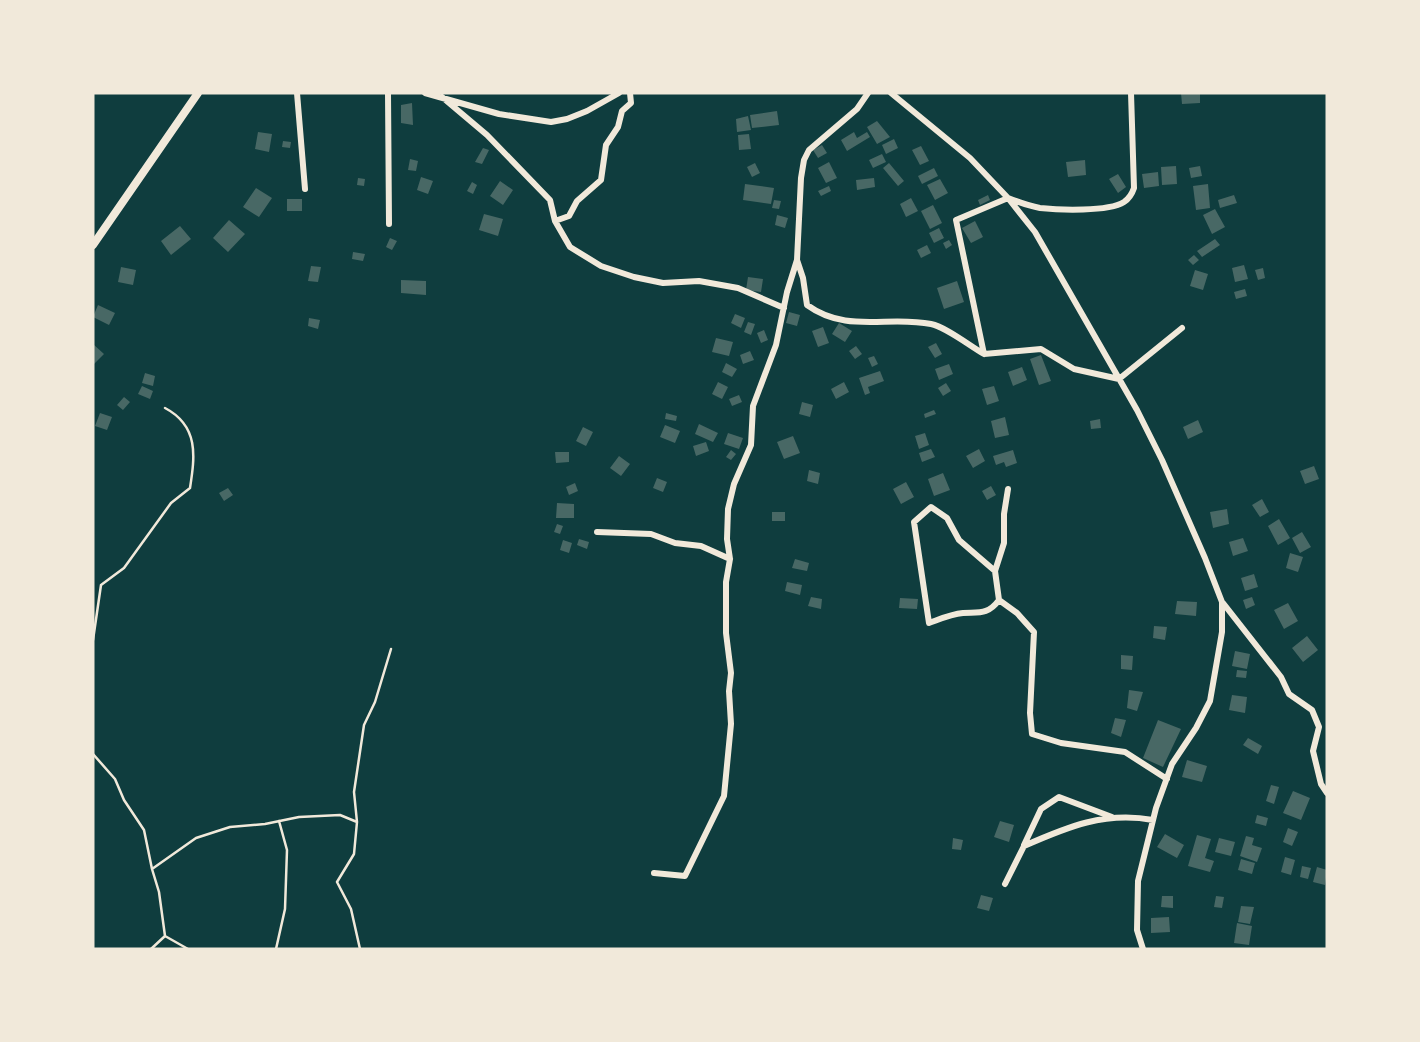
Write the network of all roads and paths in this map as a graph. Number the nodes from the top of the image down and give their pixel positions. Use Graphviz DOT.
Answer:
graph roads {
  1 [pos="198,93"];
  2 [pos="297,93"];
  3 [pos="388,93"];
  4 [pos="425,93"];
  5 [pos="619,93"];
  6 [pos="630,93"];
  7 [pos="868,93"];
  8 [pos="891,93"];
  9 [pos="1130,93"];
  10 [pos="442,97"];
  11 [pos="305,189"];
  12 [pos="1008,198"];
  13 [pos="555,220"];
  14 [pos="389,224"];
  15 [pos="93,245"];
  16 [pos="797,260"];
  17 [pos="784,308"];
  18 [pos="1182,328"];
  19 [pos="984,354"];
  20 [pos="1119,379"];
  21 [pos="165,408"];
  22 [pos="1009,489"];
  23 [pos="597,532"];
  24 [pos="730,559"];
  25 [pos="995,571"];
  26 [pos="999,600"];
  27 [pos="1222,602"];
  28 [pos="93,640"];
  29 [pos="391,649"];
  30 [pos="93,754"];
  31 [pos="1167,779"];
  32 [pos="1327,793"];
  33 [pos="1114,818"];
  34 [pos="1153,820"];
  35 [pos="279,821"];
  36 [pos="358,822"];
  37 [pos="1024,845"];
  38 [pos="152,869"];
  39 [pos="654,873"];
  40 [pos="1005,884"];
  41 [pos="165,936"];
  42 [pos="151,949"];
  43 [pos="188,949"];
  44 [pos="276,949"];
  45 [pos="360,949"];
  46 [pos="1143,949"];
  1 -- 15 [label="street"];
  2 -- 11 [label="street"];
  3 -- 14 [label="street"];
  4 -- 10 [label="street"];
  5 -- 10 [label="street"];
  6 -- 13 [label="street"];
  7 -- 16 [label="street"];
  8 -- 12 [label="street"];
  9 -- 12 [label="street"];
  10 -- 13 [label="street"];
  12 -- 19 [label="street"];
  12 -- 20 [label="street"];
  13 -- 17 [label="street"];
  16 -- 17 [label="street"];
  16 -- 19 [label="street"];
  17 -- 24 [label="street"];
  18 -- 20 [label="street"];
  19 -- 20 [label="street"];
  20 -- 27 [label="street"];
  21 -- 28 [label="path"];
  22 -- 25 [label="street"];
  23 -- 24 [label="street"];
  24 -- 39 [label="street"];
  25 -- 26 [label="street"];
  25 -- 26 [label="street"];
  26 -- 31 [label="street"];
  27 -- 31 [label="street"];
  27 -- 32 [label="street"];
  29 -- 36 [label="path"];
  30 -- 38 [label="path"];
  31 -- 34 [label="street"];
  33 -- 34 [label="street"];
  33 -- 37 [label="street"];
  33 -- 37 [label="street"];
  34 -- 46 [label="street"];
  35 -- 36 [label="path"];
  35 -- 38 [label="path"];
  35 -- 44 [label="path"];
  36 -- 45 [label="path"];
  37 -- 40 [label="street"];
  38 -- 41 [label="path"];
  41 -- 42 [label="path"];
  41 -- 43 [label="path"];
}
